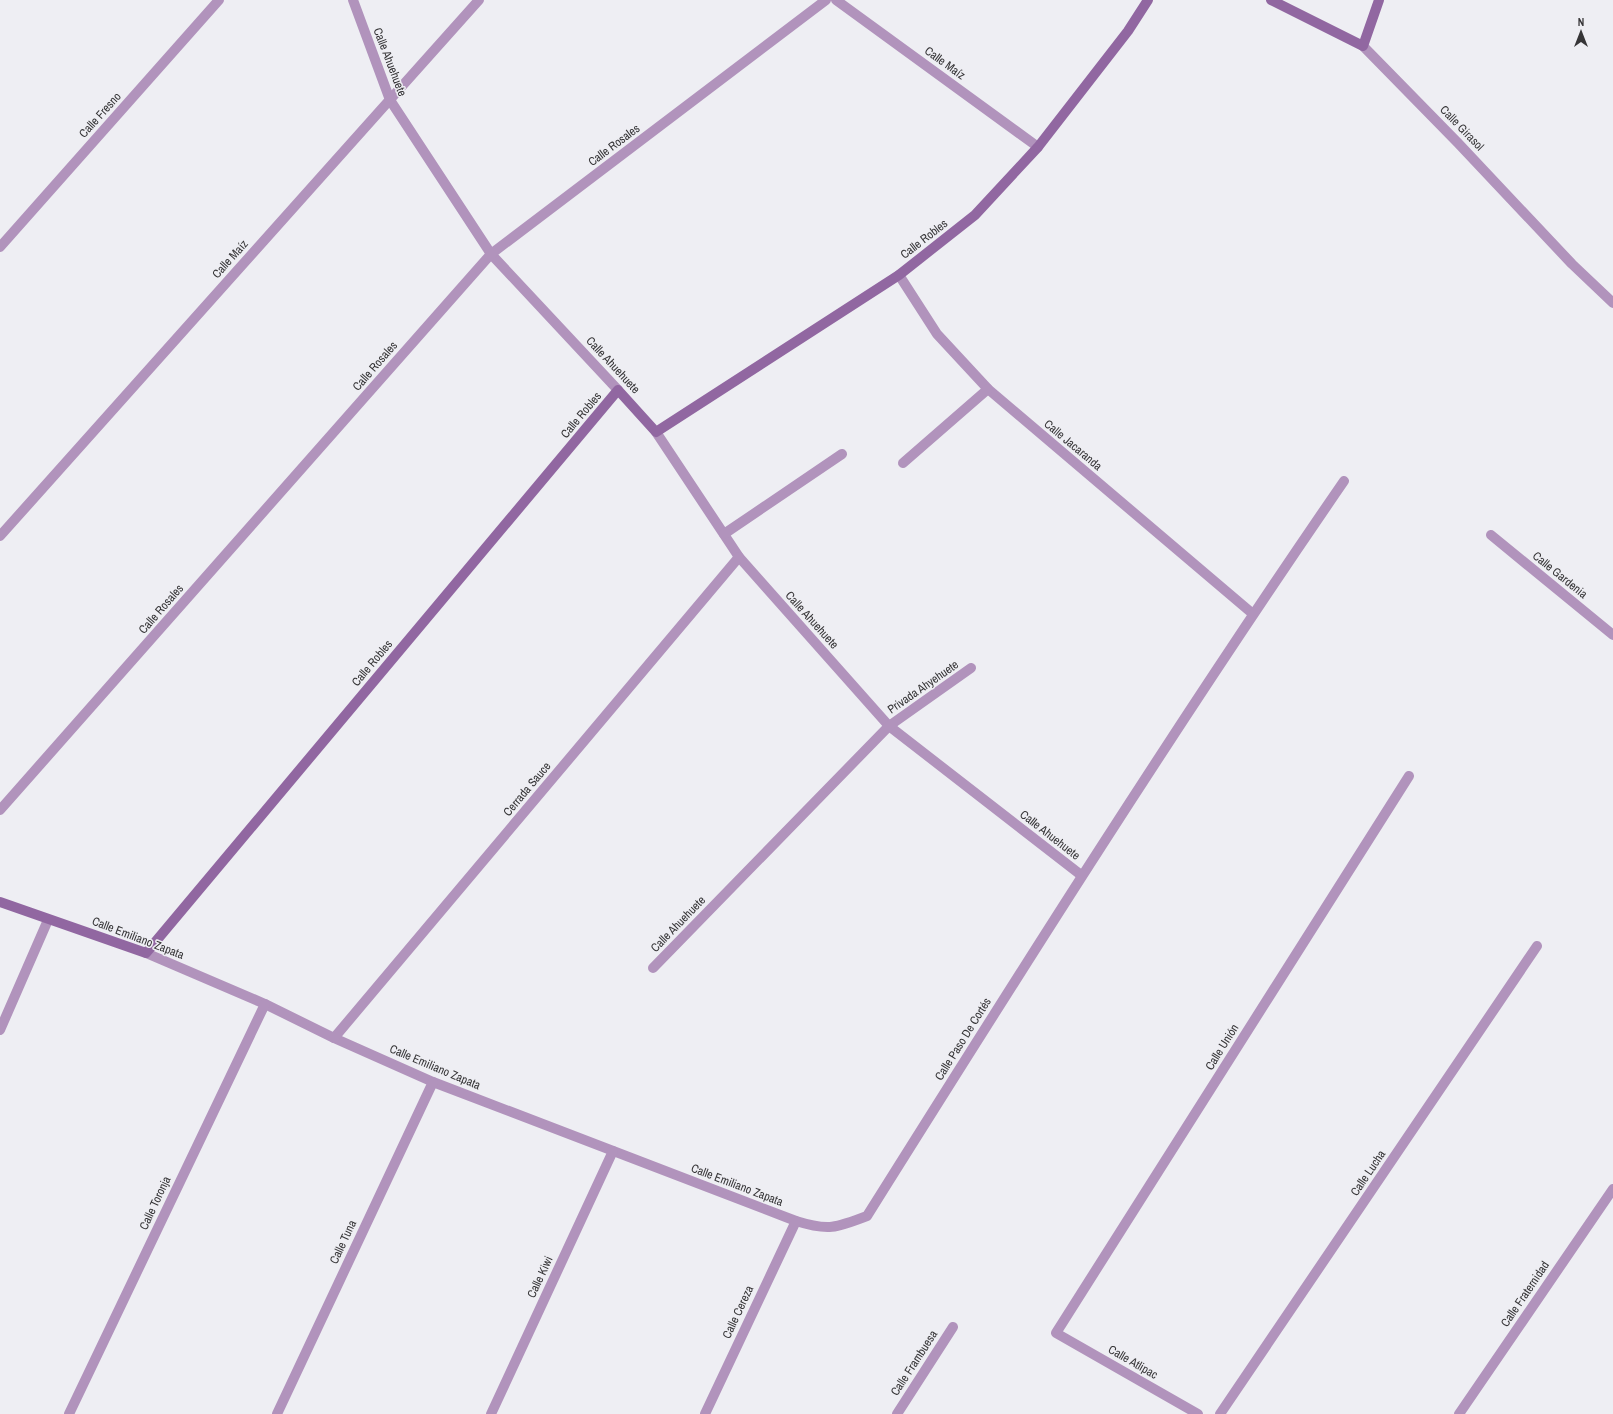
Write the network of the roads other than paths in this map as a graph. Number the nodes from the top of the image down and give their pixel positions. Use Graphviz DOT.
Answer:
graph roads {
  1 [pos="219,0"];
  2 [pos="353,0"];
  3 [pos="479,0"];
  4 [pos="826,0"];
  5 [pos="836,0"];
  6 [pos="1148,0"];
  7 [pos="1271,0"];
  8 [pos="1379,0"];
  9 [pos="1363,46"];
  10 [pos="390,100"];
  11 [pos="1038,147"];
  12 [pos="0,247"];
  13 [pos="492,254"];
  14 [pos="899,275"];
  15 [pos="1613,303"];
  16 [pos="988,389"];
  17 [pos="618,390"];
  18 [pos="656,432"];
  19 [pos="842,454"];
  20 [pos="903,463"];
  21 [pos="1344,481"];
  22 [pos="724,534"];
  23 [pos="1491,535"];
  24 [pos="0,536"];
  25 [pos="739,557"];
  26 [pos="1253,614"];
  27 [pos="1613,635"];
  28 [pos="971,668"];
  29 [pos="889,726"];
  30 [pos="1410,776"];
  31 [pos="0,810"];
  32 [pos="1082,875"];
  33 [pos="0,902"];
  34 [pos="48,920"];
  35 [pos="1537,946"];
  36 [pos="146,953"];
  37 [pos="654,968"];
  38 [pos="264,1004"];
  39 [pos="0,1030"];
  40 [pos="334,1038"];
  41 [pos="433,1082"];
  42 [pos="613,1151"];
  43 [pos="1613,1189"];
  44 [pos="867,1216"];
  45 [pos="796,1221"];
  46 [pos="952,1327"];
  47 [pos="1056,1333"];
  48 [pos="69,1414"];
  49 [pos="277,1414"];
  50 [pos="491,1414"];
  51 [pos="704,1414"];
  52 [pos="897,1414"];
  53 [pos="1198,1414"];
  54 [pos="1220,1414"];
  55 [pos="1459,1414"];
  1 -- 12 [label="street, Calle Fresno"];
  2 -- 10 [label="street, Calle Ahuehuete"];
  3 -- 10 [label="street, Calle Maíz"];
  4 -- 13 [label="street, Calle Rosales"];
  5 -- 11 [label="street, Calle Maíz"];
  6 -- 11 [label="main road, Calle Robles"];
  7 -- 9 [label="main road, Calle Girasol"];
  8 -- 9 [label="main road"];
  9 -- 15 [label="street, Calle Girasol"];
  10 -- 13 [label="street, Calle Ahuehuete"];
  10 -- 24 [label="street, Calle Maíz"];
  11 -- 14 [label="main road, Calle Robles"];
  13 -- 17 [label="street, Calle Ahuehuete"];
  13 -- 31 [label="street, Calle Rosales"];
  14 -- 16 [label="street, Calle Jacaranda"];
  14 -- 18 [label="main road, Calle Robles"];
  16 -- 20 [label="street"];
  16 -- 26 [label="street, Calle Jacaranda"];
  17 -- 18 [label="main road, Calle Ahuehuete"];
  17 -- 36 [label="main road, Calle Robles"];
  18 -- 22 [label="street, Calle Ahuehuete"];
  19 -- 22 [label="street"];
  21 -- 26 [label="street, Calle Paso De Cortés"];
  22 -- 25 [label="street, Calle Ahuehuete"];
  23 -- 27 [label="street, Calle Gardenia"];
  25 -- 29 [label="street, Calle Ahuehuete"];
  25 -- 40 [label="street, Cerrada Sauce"];
  26 -- 32 [label="street, Calle Paso De Cortés"];
  28 -- 29 [label="street, Privada Ahyehuete"];
  29 -- 32 [label="street, Calle Ahuehuete"];
  29 -- 37 [label="street, Calle Ahuehuete"];
  30 -- 47 [label="street, Calle Unión"];
  32 -- 44 [label="street, Calle Paso De Cortés"];
  33 -- 34 [label="main road, Calle Emiliano Zapata"];
  34 -- 36 [label="main road, Calle Emiliano Zapata"];
  34 -- 39 [label="street"];
  35 -- 54 [label="street, Calle Lucha"];
  36 -- 38 [label="street, Calle Emiliano Zapata"];
  38 -- 40 [label="street, Calle Emiliano Zapata"];
  38 -- 48 [label="street, Calle Toronja"];
  40 -- 41 [label="street, Calle Emiliano Zapata"];
  41 -- 42 [label="street, Calle Emiliano Zapata"];
  41 -- 49 [label="street, Calle Tuna"];
  42 -- 45 [label="street, Calle Emiliano Zapata"];
  42 -- 50 [label="street, Calle Kiwi"];
  43 -- 55 [label="street, Calle Fraternidad"];
  44 -- 45 [label="street, Calle Emiliano Zapata"];
  45 -- 51 [label="street, Calle Cereza"];
  46 -- 52 [label="street, Calle Frambuesa"];
  47 -- 53 [label="street, Calle Atlipac"];
}
